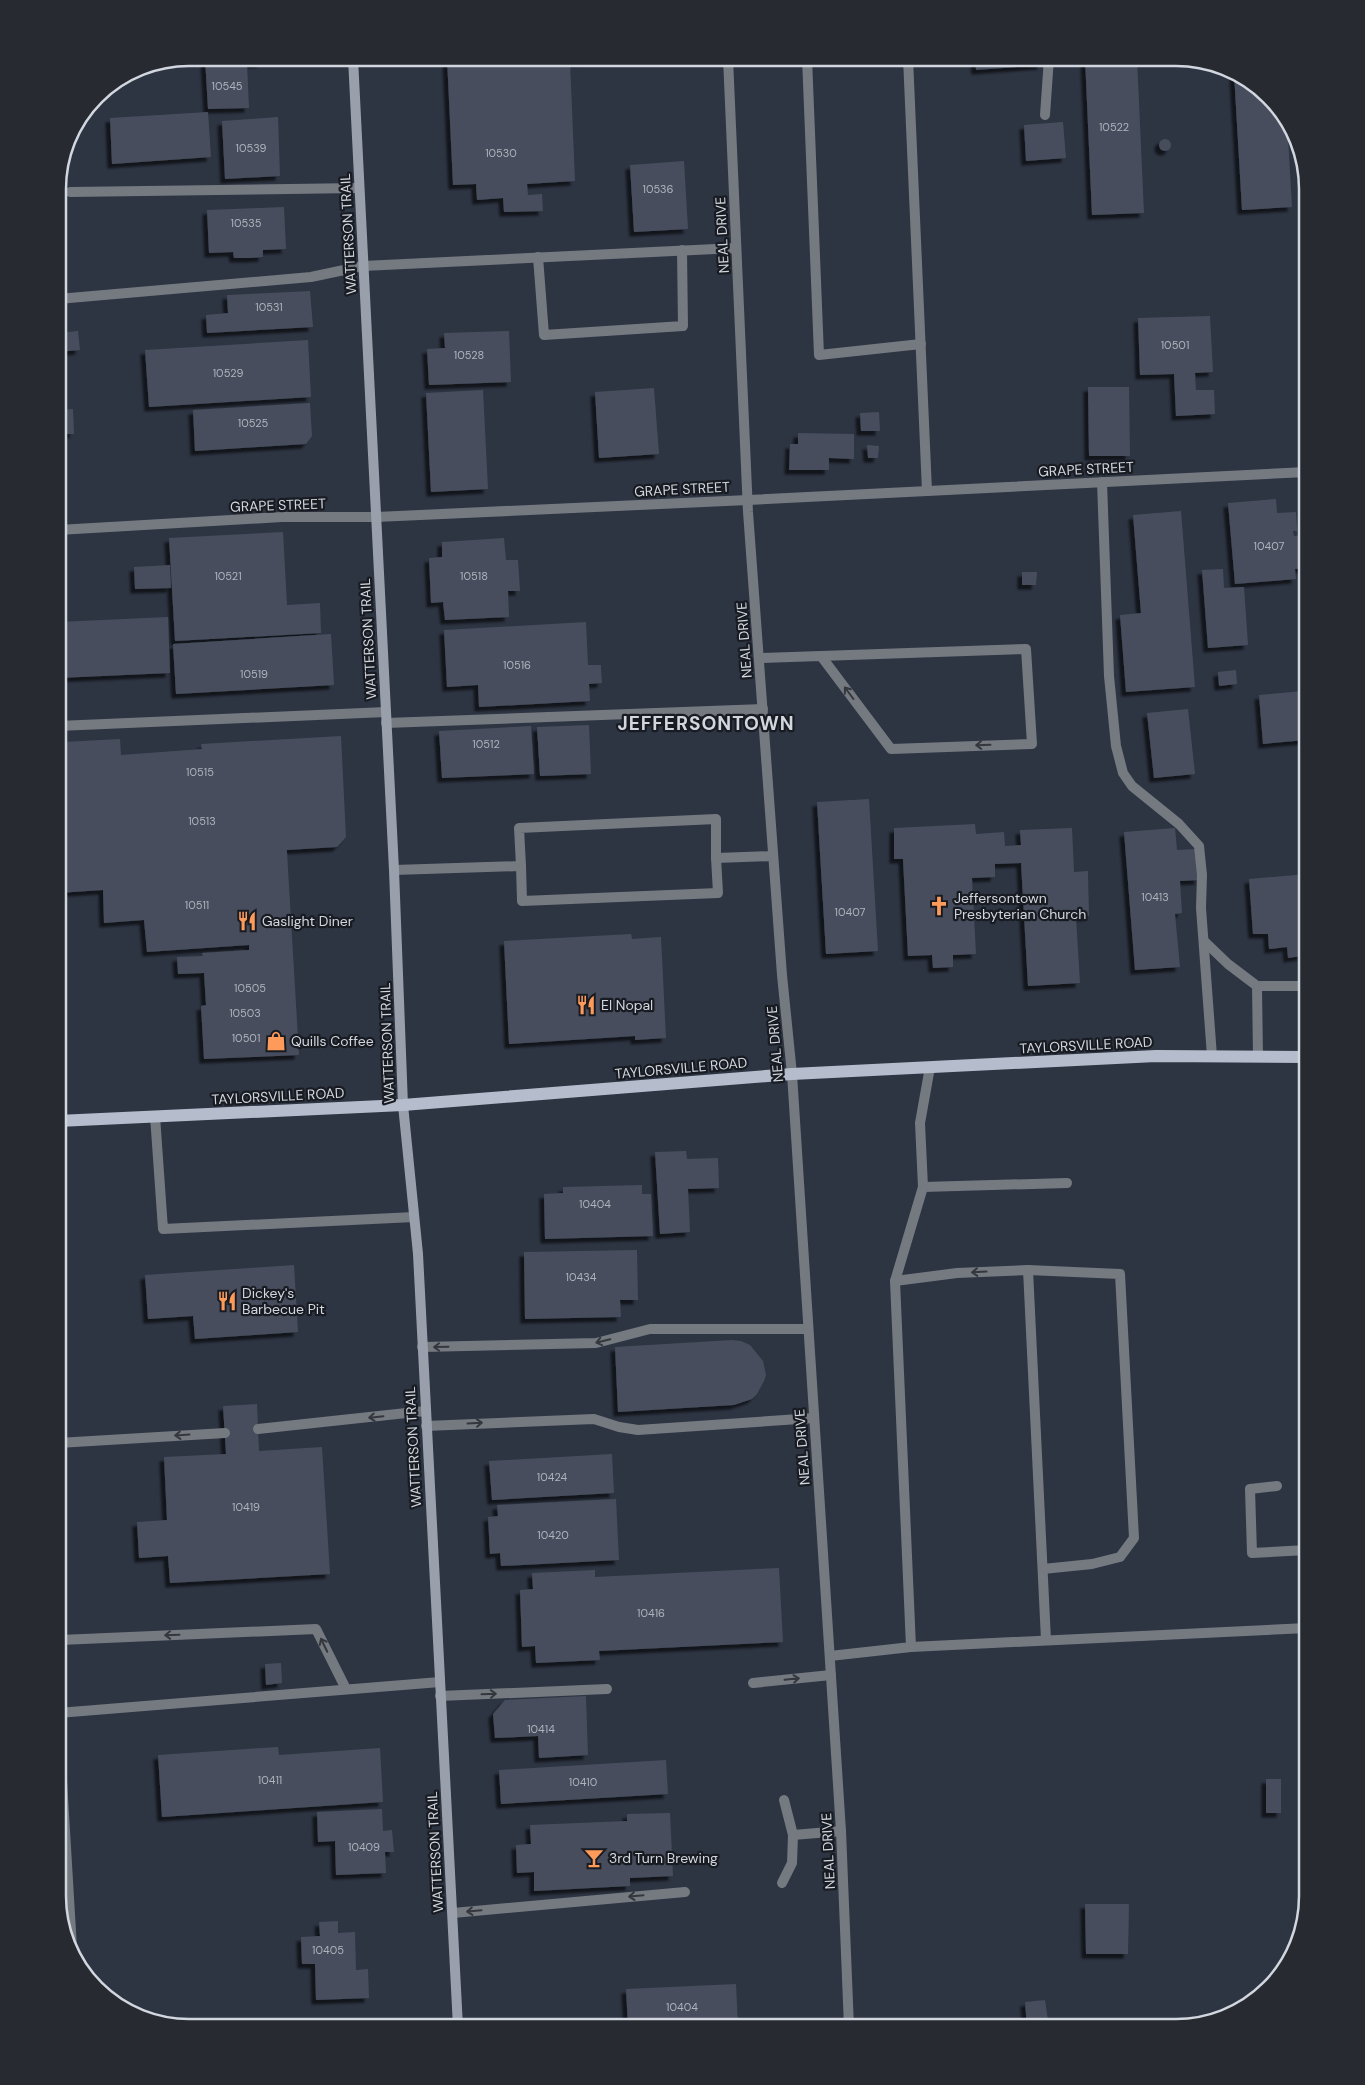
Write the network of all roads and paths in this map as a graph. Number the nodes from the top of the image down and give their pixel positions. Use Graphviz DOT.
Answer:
graph roads {
  1 [pos="353,67"];
  2 [pos="728,67"];
  3 [pos="807,67"];
  4 [pos="908,67"];
  5 [pos="1048,67"];
  6 [pos="1045,115"];
  7 [pos="359,188"];
  8 [pos="70,192"];
  9 [pos="736,248"];
  10 [pos="682,250"];
  11 [pos="538,257"];
  12 [pos="363,266"];
  13 [pos="67,298"];
  14 [pos="920,344"];
  15 [pos="1299,472"];
  16 [pos="1102,482"];
  17 [pos="928,491"];
  18 [pos="748,500"];
  19 [pos="376,516"];
  20 [pos="67,529"];
  21 [pos="821,656"];
  22 [pos="759,658"];
  23 [pos="763,709"];
  24 [pos="386,717"];
  25 [pos="67,726"];
  26 [pos="773,856"];
  27 [pos="716,858"];
  28 [pos="520,866"];
  29 [pos="394,870"];
  30 [pos="1204,941"];
  31 [pos="1257,986"];
  32 [pos="1299,986"];
  33 [pos="1212,1056"];
  34 [pos="1258,1056"];
  35 [pos="1299,1057"];
  36 [pos="930,1067"];
  37 [pos="792,1074"];
  38 [pos="403,1105"];
  39 [pos="155,1116"];
  40 [pos="66,1121"];
  41 [pos="1067,1183"];
  42 [pos="923,1187"];
  43 [pos="414,1217"];
  44 [pos="1028,1270"];
  45 [pos="895,1281"];
  46 [pos="808,1329"];
  47 [pos="422,1347"];
  48 [pos="424,1412"];
  49 [pos="814,1418"];
  50 [pos="426,1426"];
  51 [pos="258,1430"];
  52 [pos="225,1433"];
  53 [pos="66,1442"];
  54 [pos="1277,1486"];
  55 [pos="1299,1550"];
  56 [pos="1043,1569"];
  57 [pos="1299,1628"];
  58 [pos="66,1640"];
  59 [pos="1046,1640"];
  60 [pos="911,1647"];
  61 [pos="830,1656"];
  62 [pos="831,1675"];
  63 [pos="440,1682"];
  64 [pos="753,1683"];
  65 [pos="346,1689"];
  66 [pos="607,1689"];
  67 [pos="440,1696"];
  68 [pos="66,1712"];
  69 [pos="784,1800"];
  70 [pos="841,1831"];
  71 [pos="792,1835"];
  72 [pos="66,1848"];
  73 [pos="782,1883"];
  74 [pos="685,1892"];
  75 [pos="453,1913"];
  76 [pos="71,1929"];
  77 [pos="458,2018"];
  78 [pos="850,2019"];
  1 -- 7 [label="main road, WATTERSON TRAIL"];
  2 -- 9 [label="street, NEAL DRIVE"];
  3 -- 14 [label="street"];
  4 -- 14 [label="street"];
  5 -- 6 [label="street"];
  7 -- 8 [label="street"];
  7 -- 12 [label="main road, WATTERSON TRAIL"];
  9 -- 10 [label="street"];
  9 -- 18 [label="street, NEAL DRIVE"];
  10 -- 11 [label="street"];
  10 -- 11 [label="street"];
  11 -- 12 [label="street"];
  12 -- 13 [label="street"];
  12 -- 19 [label="main road, WATTERSON TRAIL"];
  14 -- 17 [label="street"];
  15 -- 16 [label="street, GRAPE STREET"];
  16 -- 17 [label="street, GRAPE STREET"];
  16 -- 30 [label="street"];
  17 -- 18 [label="street, GRAPE STREET"];
  18 -- 19 [label="street, GRAPE STREET"];
  18 -- 22 [label="street, NEAL DRIVE"];
  19 -- 20 [label="street, GRAPE STREET"];
  19 -- 24 [label="main road, WATTERSON TRAIL"];
  21 -- 21 [label="street, one-way"];
  21 -- 22 [label="street"];
  22 -- 23 [label="street, NEAL DRIVE"];
  23 -- 24 [label="street"];
  23 -- 26 [label="street, NEAL DRIVE"];
  24 -- 25 [label="street"];
  24 -- 29 [label="main road, WATTERSON TRAIL"];
  26 -- 27 [label="street"];
  26 -- 37 [label="street, NEAL DRIVE"];
  27 -- 28 [label="street"];
  27 -- 28 [label="street"];
  28 -- 29 [label="street"];
  29 -- 38 [label="main road, WATTERSON TRAIL"];
  30 -- 31 [label="street"];
  30 -- 33 [label="street"];
  31 -- 32 [label="street"];
  31 -- 34 [label="street"];
  33 -- 34 [label="main road, TAYLORSVILLE ROAD"];
  33 -- 36 [label="main road, TAYLORSVILLE ROAD"];
  34 -- 35 [label="main road, TAYLORSVILLE ROAD"];
  36 -- 37 [label="main road, TAYLORSVILLE ROAD"];
  36 -- 42 [label="street"];
  37 -- 38 [label="main road, TAYLORSVILLE ROAD"];
  37 -- 46 [label="street, NEAL DRIVE"];
  38 -- 39 [label="main road, TAYLORSVILLE ROAD"];
  38 -- 43 [label="main road, WATTERSON TRAIL"];
  39 -- 40 [label="main road, TAYLORSVILLE ROAD"];
  39 -- 43 [label="street"];
  41 -- 42 [label="street"];
  42 -- 45 [label="street"];
  43 -- 47 [label="main road, WATTERSON TRAIL"];
  44 -- 45 [label="street, one-way"];
  44 -- 56 [label="street"];
  44 -- 56 [label="street"];
  45 -- 60 [label="street"];
  46 -- 47 [label="street, one-way"];
  46 -- 49 [label="street, NEAL DRIVE"];
  47 -- 48 [label="main road, WATTERSON TRAIL"];
  48 -- 50 [label="main road, WATTERSON TRAIL"];
  48 -- 51 [label="street, one-way"];
  50 -- 49 [label="street, one-way"];
  49 -- 61 [label="street, NEAL DRIVE"];
  50 -- 63 [label="main road, WATTERSON TRAIL"];
  52 -- 53 [label="street, one-way"];
  54 -- 55 [label="street"];
  56 -- 59 [label="street"];
  57 -- 59 [label="street"];
  65 -- 58 [label="street, one-way"];
  59 -- 60 [label="street"];
  60 -- 61 [label="street"];
  61 -- 62 [label="street, NEAL DRIVE"];
  64 -- 62 [label="street, one-way"];
  62 -- 70 [label="street, NEAL DRIVE"];
  63 -- 65 [label="street"];
  63 -- 67 [label="main road, WATTERSON TRAIL"];
  65 -- 68 [label="street"];
  67 -- 66 [label="street, one-way"];
  67 -- 75 [label="main road, WATTERSON TRAIL"];
  69 -- 71 [label="street"];
  70 -- 71 [label="street"];
  70 -- 78 [label="street, NEAL DRIVE"];
  71 -- 73 [label="street"];
  72 -- 76 [label="street"];
  74 -- 75 [label="street, one-way"];
  75 -- 77 [label="main road, WATTERSON TRAIL"];
}
